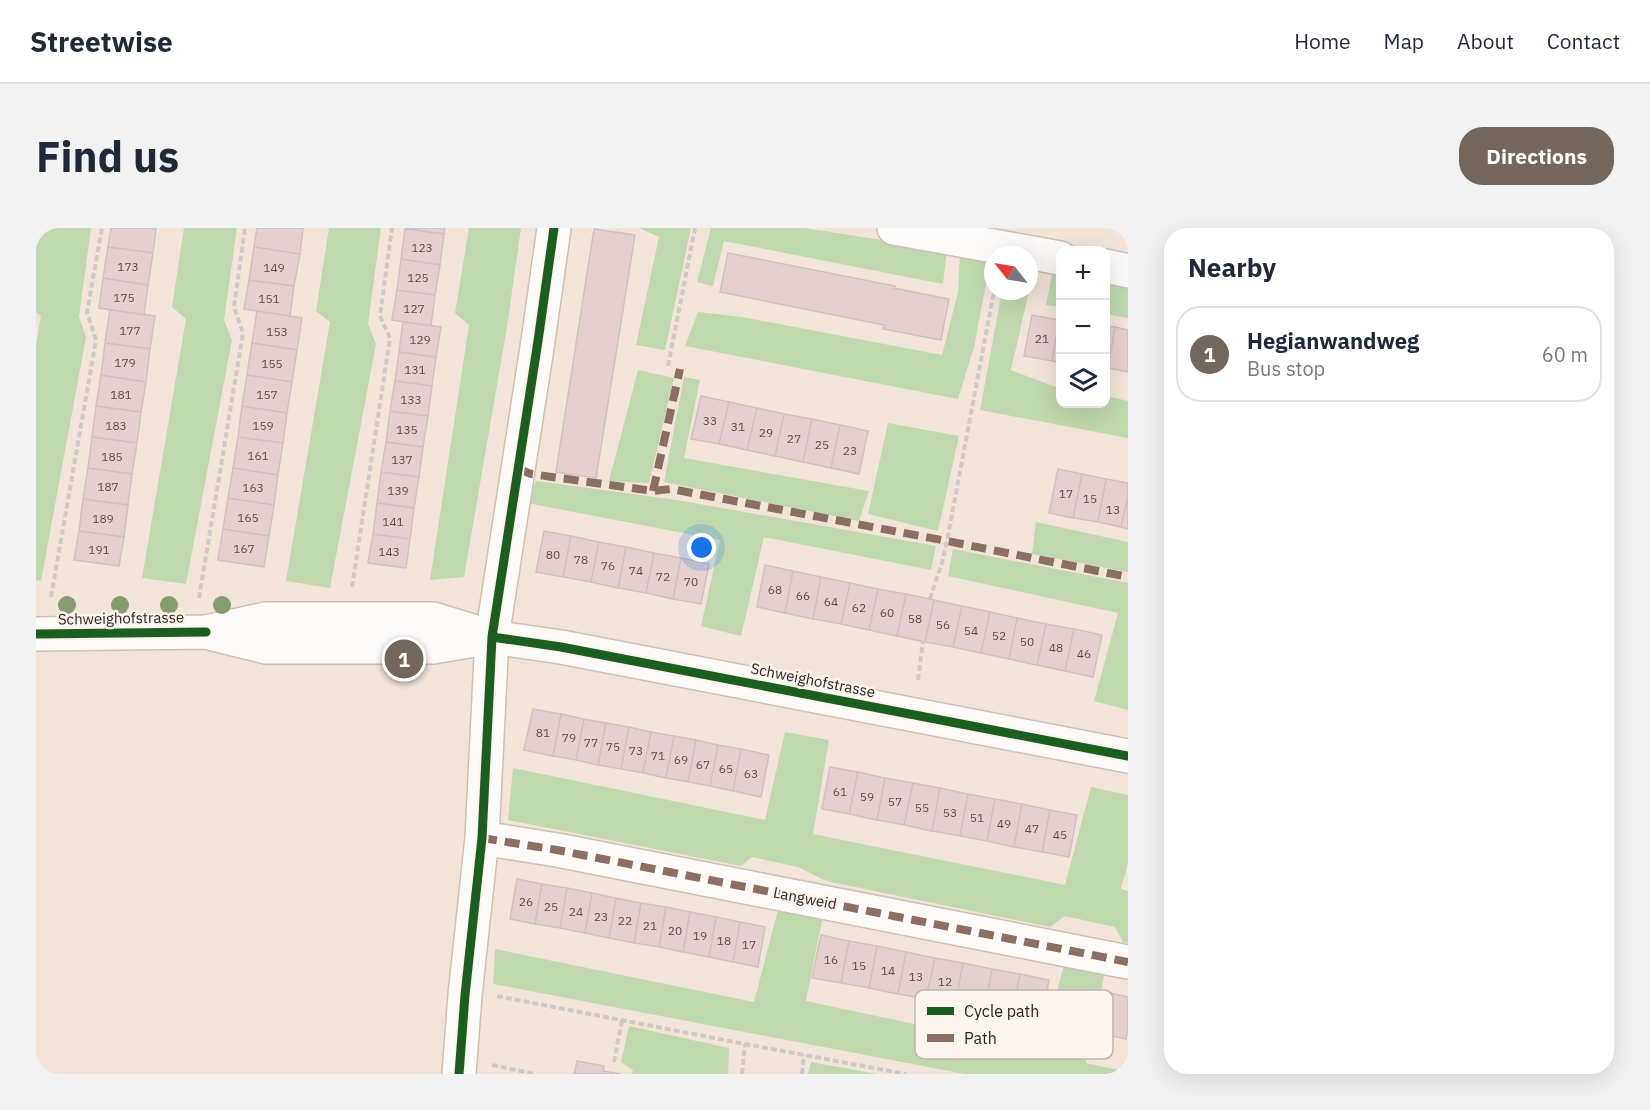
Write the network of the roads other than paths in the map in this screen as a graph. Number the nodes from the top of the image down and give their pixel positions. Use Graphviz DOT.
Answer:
graph roads {
  1 [pos="554,228"];
  2 [pos="894,228"];
  3 [pos="1056,257"];
  4 [pos="1110,267"];
  5 [pos="1128,270"];
  6 [pos="36,634"];
  7 [pos="492,637"];
  8 [pos="1128,756"];
  9 [pos="482,838"];
  10 [pos="1128,962"];
  11 [pos="459,1074"];
  1 -- 7 [label="street"];
  2 -- 3 [label="street"];
  4 -- 5 [label="street"];
  6 -- 7 [label="street, Schweighofstrasse"];
  7 -- 8 [label="street, Schweighofstrasse"];
  7 -- 9 [label="street"];
  9 -- 10 [label="street, Langweid"];
  9 -- 11 [label="street"];
}
